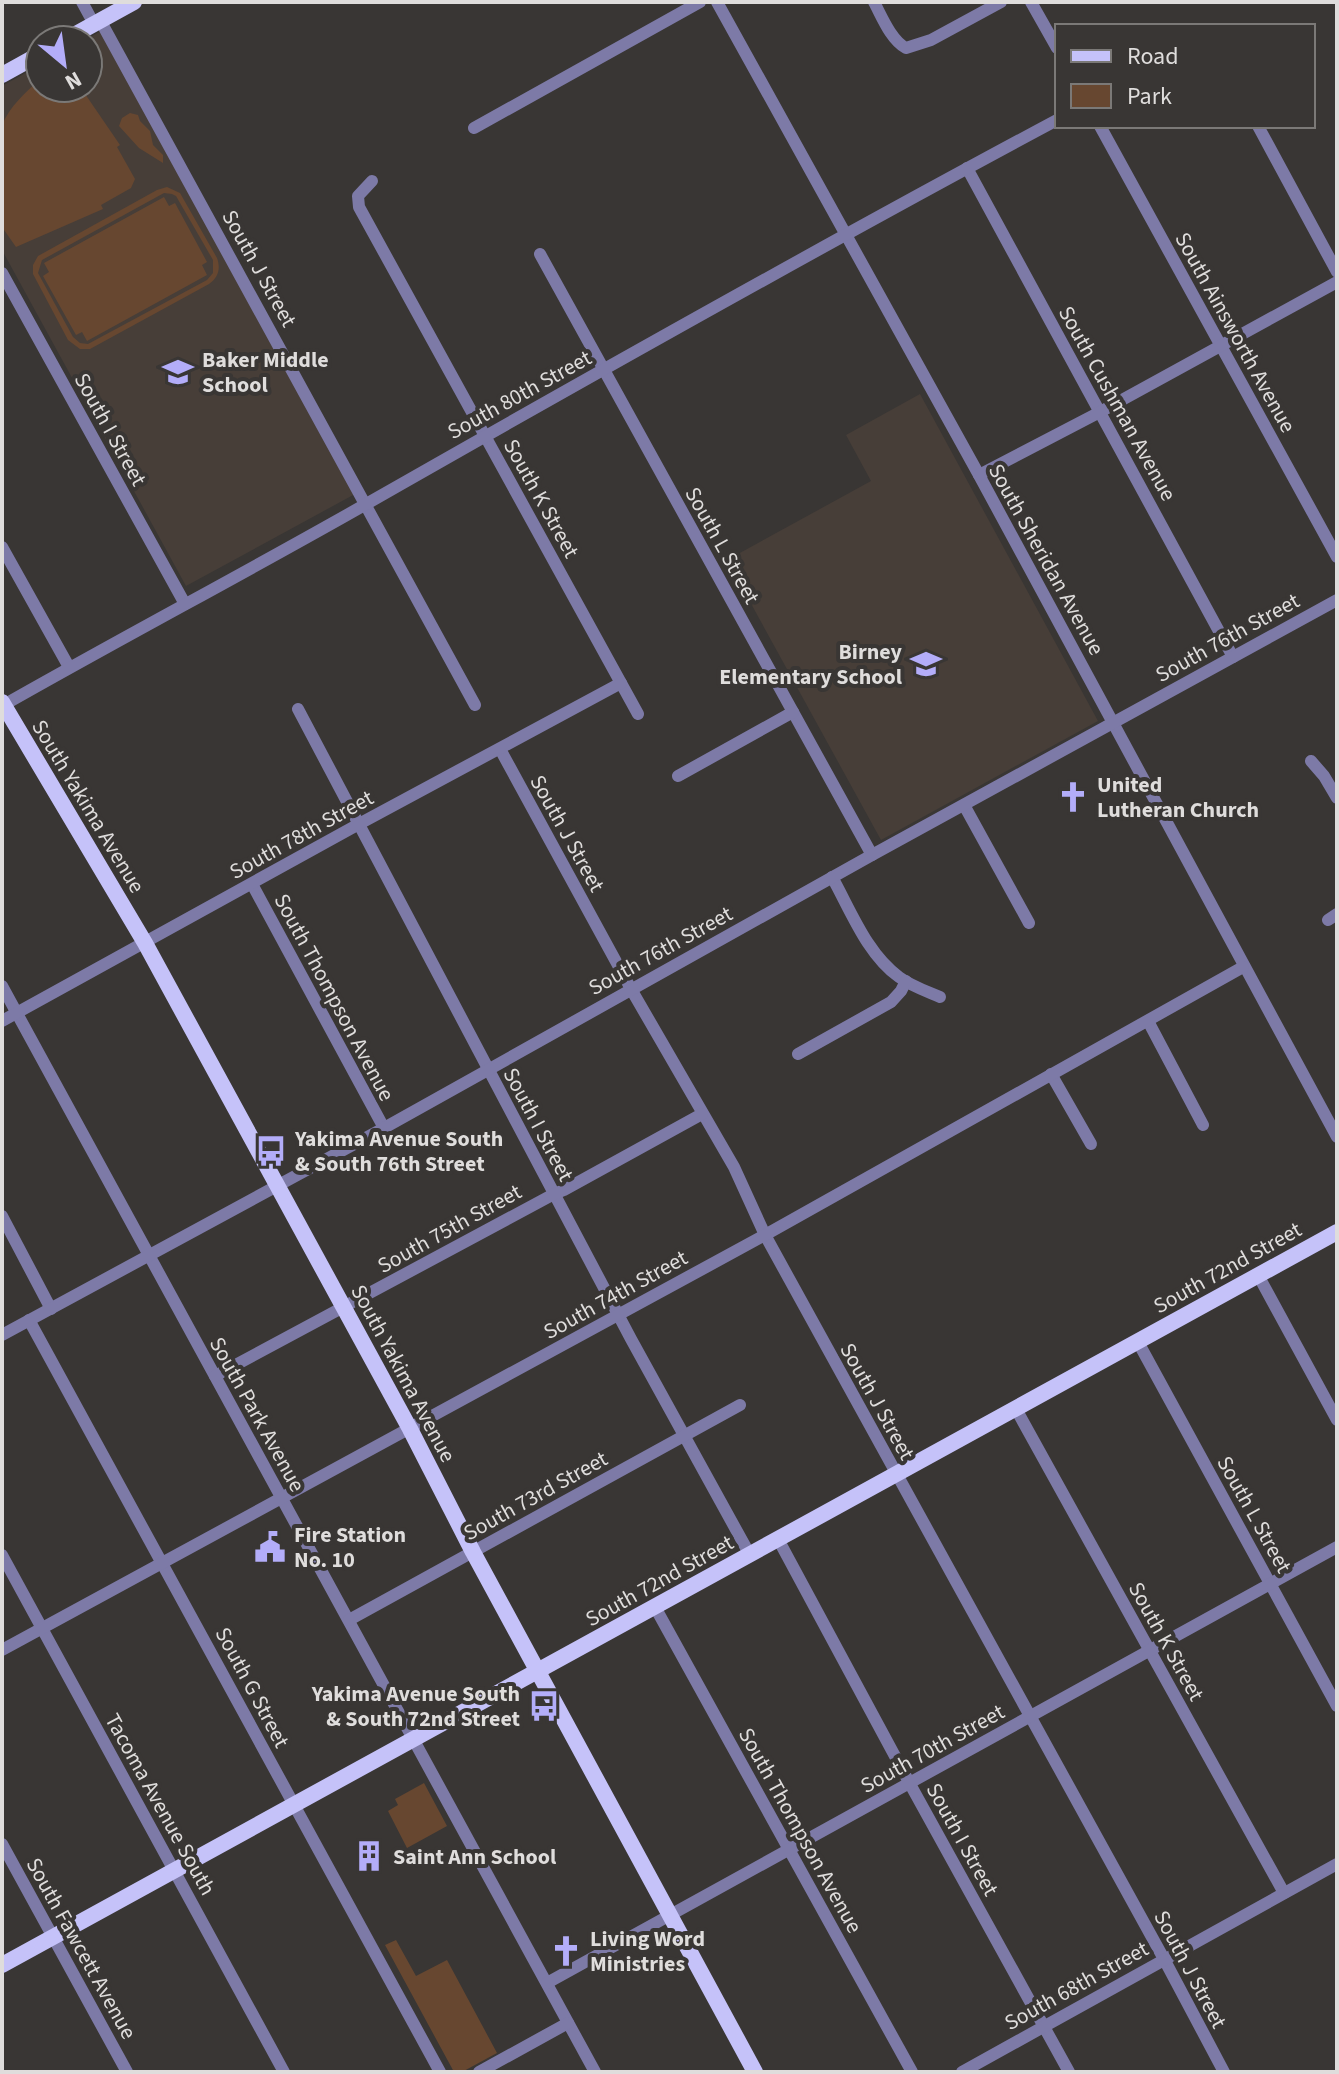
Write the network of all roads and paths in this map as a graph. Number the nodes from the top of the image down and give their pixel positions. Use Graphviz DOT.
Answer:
graph roads {
  1 [pos="82,2"];
  2 [pos="134,2"];
  3 [pos="700,2"];
  4 [pos="717,2"];
  5 [pos="874,2"];
  6 [pos="1001,2"];
  7 [pos="1031,2"];
  8 [pos="97,22"];
  9 [pos="93,24"];
  10 [pos="1055,44"];
  11 [pos="24,63"];
  12 [pos="2,75"];
  13 [pos="1055,121"];
  14 [pos="474,128"];
  15 [pos="1101,128"];
  16 [pos="1259,128"];
  17 [pos="967,168"];
  18 [pos="372,181"];
  19 [pos="845,234"];
  20 [pos="540,254"];
  21 [pos="1337,272"];
  22 [pos="2,273"];
  23 [pos="1337,282"];
  24 [pos="6,291"];
  25 [pos="1220,346"];
  26 [pos="604,370"];
  27 [pos="1100,412"];
  28 [pos="485,436"];
  29 [pos="979,475"];
  30 [pos="366,504"];
  31 [pos="2,547"];
  32 [pos="1337,557"];
  33 [pos="1337,600"];
  34 [pos="185,604"];
  35 [pos="1233,657"];
  36 [pos="69,667"];
  37 [pos="621,683"];
  38 [pos="3,705"];
  39 [pos="475,705"];
  40 [pos="298,709"];
  41 [pos="793,712"];
  42 [pos="638,714"];
  43 [pos="1112,722"];
  44 [pos="500,749"];
  45 [pos="1311,761"];
  46 [pos="678,776"];
  47 [pos="1337,798"];
  48 [pos="964,805"];
  49 [pos="359,824"];
  50 [pos="872,855"];
  51 [pos="832,877"];
  52 [pos="252,884"];
  53 [pos="1029,923"];
  54 [pos="145,943"];
  55 [pos="1243,967"];
  56 [pos="906,981"];
  57 [pos="2,986"];
  58 [pos="631,989"];
  59 [pos="940,997"];
  60 [pos="17,1013"];
  61 [pos="2,1021"];
  62 [pos="1148,1021"];
  63 [pos="798,1054"];
  64 [pos="488,1070"];
  65 [pos="1051,1074"];
  66 [pos="702,1114"];
  67 [pos="1203,1125"];
  68 [pos="384,1128"];
  69 [pos="1337,1137"];
  70 [pos="1091,1144"];
  71 [pos="278,1186"];
  72 [pos="554,1194"];
  73 [pos="2,1216"];
  74 [pos="1337,1232"];
  75 [pos="765,1235"];
  76 [pos="149,1255"];
  77 [pos="1258,1275"];
  78 [pos="344,1308"];
  79 [pos="51,1309"];
  80 [pos="619,1315"];
  81 [pos="29,1320"];
  82 [pos="2,1335"];
  83 [pos="1138,1342"];
  84 [pos="215,1376"];
  85 [pos="740,1405"];
  86 [pos="1016,1409"];
  87 [pos="1337,1420"];
  88 [pos="410,1429"];
  89 [pos="685,1435"];
  90 [pos="895,1475"];
  91 [pos="282,1499"];
  92 [pos="778,1539"];
  93 [pos="1337,1547"];
  94 [pos="473,1552"];
  95 [pos="2,1555"];
  96 [pos="750,1555"];
  97 [pos="163,1563"];
  98 [pos="1270,1584"];
  99 [pos="655,1607"];
  100 [pos="349,1620"];
  101 [pos="42,1628"];
  102 [pos="2,1650"];
  103 [pos="1150,1651"];
  104 [pos="538,1671"];
  105 [pos="1337,1706"];
  106 [pos="1030,1717"];
  107 [pos="413,1740"];
  108 [pos="910,1784"];
  109 [pos="294,1806"];
  110 [pos="2,1844"];
  111 [pos="790,1849"];
  112 [pos="1337,1864"];
  113 [pos="174,1872"];
  114 [pos="1284,1893"];
  115 [pos="670,1916"];
  116 [pos="53,1938"];
  117 [pos="1164,1959"];
  118 [pos="2,1965"];
  119 [pos="547,1983"];
  120 [pos="568,2023"];
  121 [pos="1044,2027"];
  122 [pos="127,2072"];
  123 [pos="284,2072"];
  124 [pos="440,2072"];
  125 [pos="479,2072"];
  126 [pos="595,2072"];
  127 [pos="755,2072"];
  128 [pos="912,2072"];
  129 [pos="962,2072"];
  130 [pos="1069,2072"];
  131 [pos="1224,2072"];
  1 -- 8 [label="street, South J Street"];
  2 -- 8 [label="main road"];
  3 -- 14 [label="street"];
  4 -- 19 [label="street, South Sheridan Avenue"];
  5 -- 6 [label="street"];
  7 -- 10 [label="street"];
  8 -- 9 [label="main road"];
  8 -- 30 [label="street, South J Street"];
  11 -- 12 [label="main road"];
  13 -- 17 [label="street, South 80th Street"];
  15 -- 25 [label="street, South Ainsworth Avenue"];
  16 -- 21 [label="street"];
  17 -- 19 [label="street, South 80th Street"];
  17 -- 27 [label="street, South Cushman Avenue"];
  18 -- 28 [label="street, South K Street"];
  19 -- 26 [label="street, South 80th Street"];
  19 -- 29 [label="street, South Sheridan Avenue"];
  20 -- 26 [label="street, South L Street"];
  22 -- 24 [label="street, South I Street"];
  23 -- 25 [label="street"];
  24 -- 34 [label="street, South I Street"];
  25 -- 27 [label="street"];
  25 -- 32 [label="street, South Ainsworth Avenue"];
  26 -- 28 [label="street, South 80th Street"];
  26 -- 41 [label="street, South L Street"];
  27 -- 29 [label="street"];
  27 -- 35 [label="street, South Cushman Avenue"];
  28 -- 30 [label="street, South 80th Street"];
  28 -- 37 [label="street, South K Street"];
  29 -- 43 [label="street, South Sheridan Avenue"];
  30 -- 34 [label="street, South 80th Street"];
  30 -- 39 [label="street, South J Street"];
  31 -- 36 [label="street"];
  33 -- 35 [label="street, South 76th Street"];
  34 -- 36 [label="street, South 80th Street"];
  35 -- 43 [label="street, South 76th Street"];
  36 -- 38 [label="street, South 80th Street"];
  37 -- 42 [label="street, South K Street"];
  37 -- 44 [label="street, South 78th Street"];
  38 -- 54 [label="main road, South Yakima Avenue"];
  40 -- 49 [label="street, South I Street"];
  41 -- 46 [label="street"];
  41 -- 50 [label="street, South L Street"];
  43 -- 48 [label="street, South 76th Street"];
  43 -- 55 [label="street, South Sheridan Avenue"];
  44 -- 49 [label="street, South 78th Street"];
  44 -- 58 [label="street, South J Street"];
  45 -- 47 [label="street"];
  48 -- 50 [label="street, South 76th Street"];
  48 -- 53 [label="street"];
  49 -- 52 [label="street, South 78th Street"];
  49 -- 64 [label="street, South I Street"];
  50 -- 51 [label="street, South 76th Street"];
  51 -- 56 [label="street"];
  51 -- 58 [label="street, South 76th Street"];
  52 -- 54 [label="street, South 78th Street"];
  52 -- 68 [label="street, South Thompson Avenue"];
  54 -- 60 [label="street, South 78th Street"];
  54 -- 71 [label="main road, South Yakima Avenue"];
  55 -- 62 [label="street, South 74th Street"];
  55 -- 69 [label="street, South Sheridan Avenue"];
  56 -- 59 [label="street"];
  56 -- 63 [label="street"];
  57 -- 60 [label="street, South Park Avenue"];
  58 -- 64 [label="street, South 76th Street"];
  58 -- 66 [label="street, South J Street"];
  60 -- 61 [label="street, South 78th Street"];
  60 -- 76 [label="street, South Park Avenue"];
  62 -- 65 [label="street, South 74th Street"];
  62 -- 67 [label="street"];
  64 -- 68 [label="street, South 76th Street"];
  64 -- 72 [label="street, South I Street"];
  65 -- 70 [label="street"];
  65 -- 75 [label="street, South 74th Street"];
  66 -- 72 [label="street, South 75th Street"];
  66 -- 75 [label="street, South J Street"];
  68 -- 71 [label="street, South 76th Street"];
  71 -- 76 [label="street, South 76th Street"];
  71 -- 78 [label="main road, South Yakima Avenue"];
  72 -- 78 [label="street, South 75th Street"];
  72 -- 80 [label="street, South I Street"];
  73 -- 79 [label="street"];
  74 -- 77 [label="main road, South 72nd Street"];
  75 -- 80 [label="street, South 74th Street"];
  75 -- 90 [label="street, South J Street"];
  76 -- 79 [label="street, South 76th Street"];
  76 -- 84 [label="street, South Park Avenue"];
  77 -- 83 [label="main road, South 72nd Street"];
  77 -- 87 [label="street"];
  78 -- 84 [label="street, South 75th Street"];
  78 -- 88 [label="main road, South Yakima Avenue"];
  79 -- 81 [label="street, South 76th Street"];
  80 -- 88 [label="street, South 74th Street"];
  80 -- 89 [label="street, South I Street"];
  81 -- 82 [label="street, South 76th Street"];
  81 -- 97 [label="street, South G Street"];
  83 -- 86 [label="main road, South 72nd Street"];
  83 -- 98 [label="street, South L Street"];
  84 -- 91 [label="street, South Park Avenue"];
  85 -- 89 [label="street, South 73rd Street"];
  86 -- 90 [label="main road, South 72nd Street"];
  86 -- 103 [label="street, South K Street"];
  88 -- 91 [label="street, South 74th Street"];
  88 -- 94 [label="main road, South Yakima Avenue"];
  89 -- 94 [label="street, South 73rd Street"];
  89 -- 96 [label="street, South I Street"];
  90 -- 92 [label="main road, South 72nd Street"];
  90 -- 106 [label="street, South J Street"];
  91 -- 97 [label="street, South 74th Street"];
  91 -- 100 [label="street, South Park Avenue"];
  92 -- 96 [label="main road, South 72nd Street"];
  92 -- 108 [label="street, South I Street"];
  93 -- 98 [label="street, South 70th Street"];
  94 -- 100 [label="street, South 73rd Street"];
  94 -- 104 [label="main road, South Yakima Avenue"];
  95 -- 101 [label="street, Tacoma Avenue South"];
  96 -- 99 [label="main road, South 72nd Street"];
  97 -- 101 [label="street, South 74th Street"];
  97 -- 109 [label="street, South G Street"];
  98 -- 103 [label="street, South 70th Street"];
  98 -- 105 [label="street, South L Street"];
  99 -- 104 [label="main road, South 72nd Street"];
  99 -- 111 [label="street, South Thompson Avenue"];
  100 -- 107 [label="street, South Park Avenue"];
  101 -- 102 [label="street, South 74th Street"];
  101 -- 113 [label="street, Tacoma Avenue South"];
  103 -- 106 [label="street, South 70th Street"];
  103 -- 114 [label="street, South K Street"];
  104 -- 107 [label="main road, South 72nd Street"];
  104 -- 115 [label="main road, South Yakima Avenue"];
  106 -- 108 [label="street, South 70th Street"];
  106 -- 117 [label="street, South J Street"];
  107 -- 109 [label="main road, South 72nd Street"];
  107 -- 119 [label="street, South Park Avenue"];
  108 -- 111 [label="street, South 70th Street"];
  108 -- 121 [label="street, South I Street"];
  109 -- 113 [label="main road, South 72nd Street"];
  109 -- 124 [label="street, South G Street"];
  110 -- 116 [label="street, South Fawcett Avenue"];
  111 -- 115 [label="street, South 70th Street"];
  111 -- 128 [label="street, South Thompson Avenue"];
  112 -- 114 [label="street, South 68th Street"];
  113 -- 116 [label="main road, South 72nd Street"];
  113 -- 123 [label="street, Tacoma Avenue South"];
  114 -- 117 [label="street, South 68th Street"];
  115 -- 119 [label="street, South 70th Street"];
  115 -- 127 [label="main road, South Yakima Avenue"];
  116 -- 118 [label="main road, South 72nd Street"];
  116 -- 122 [label="street, South Fawcett Avenue"];
  117 -- 121 [label="street, South 68th Street"];
  117 -- 131 [label="street, South J Street"];
  119 -- 120 [label="street, South Park Avenue"];
  120 -- 125 [label="street"];
  120 -- 126 [label="street, South Park Avenue"];
  121 -- 129 [label="street, South 68th Street"];
  121 -- 130 [label="street, South I Street"];
}
